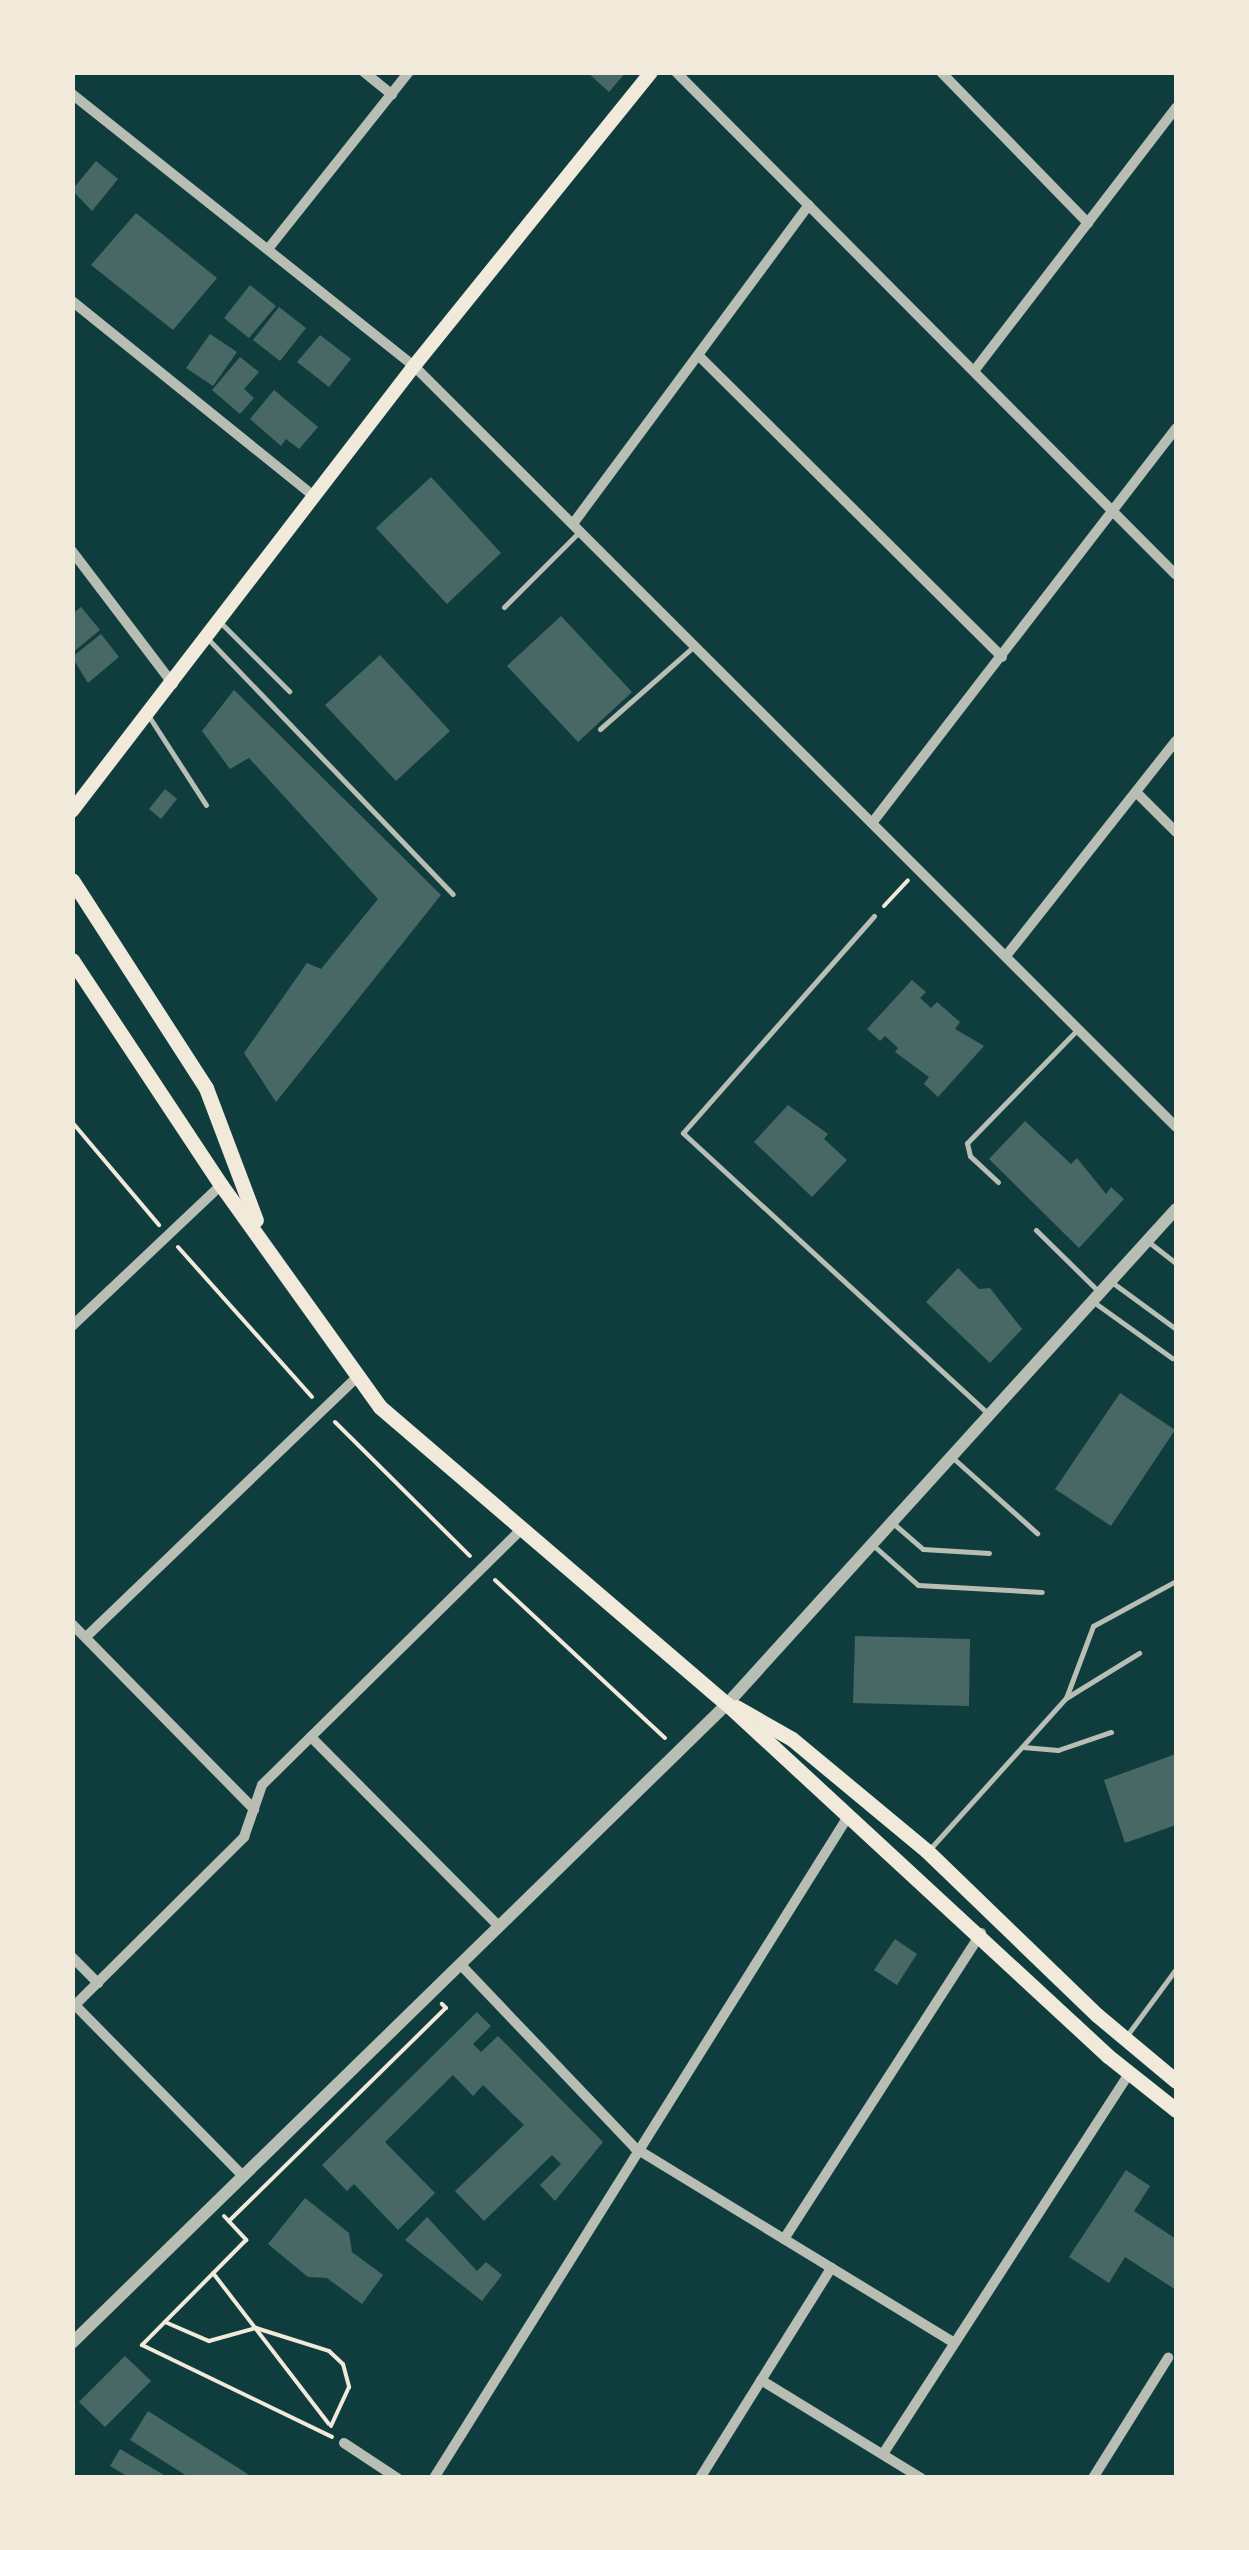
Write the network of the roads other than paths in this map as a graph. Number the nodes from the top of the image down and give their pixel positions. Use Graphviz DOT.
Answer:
graph roads {
  1 [pos="364,72"];
  2 [pos="409,72"];
  3 [pos="651,72"];
  4 [pos="676,72"];
  5 [pos="942,72"];
  6 [pos="72,94"];
  7 [pos="392,94"];
  8 [pos="1176,108"];
  9 [pos="808,205"];
  10 [pos="1088,223"];
  11 [pos="268,249"];
  12 [pos="72,301"];
  13 [pos="698,356"];
  14 [pos="414,366"];
  15 [pos="974,371"];
  16 [pos="1176,428"];
  17 [pos="314,498"];
  18 [pos="1114,511"];
  19 [pos="579,524"];
  20 [pos="72,551"];
  21 [pos="1176,575"];
  22 [pos="504,607"];
  23 [pos="220,622"];
  24 [pos="207,638"];
  25 [pos="696,644"];
  26 [pos="1002,657"];
  27 [pos="172,684"];
  28 [pos="289,691"];
  29 [pos="148,715"];
  30 [pos="600,729"];
  31 [pos="1176,742"];
  32 [pos="1136,792"];
  33 [pos="206,805"];
  34 [pos="72,811"];
  35 [pos="872,822"];
  36 [pos="1176,832"];
  37 [pos="72,880"];
  38 [pos="453,894"];
  39 [pos="874,916"];
  40 [pos="1006,956"];
  41 [pos="72,960"];
  42 [pos="1078,1028"];
  43 [pos="1176,1127"];
  44 [pos="998,1182"];
  45 [pos="221,1185"];
  46 [pos="1176,1209"];
  47 [pos="1036,1230"];
  48 [pos="1147,1241"];
  49 [pos="271,1250"];
  50 [pos="1176,1263"];
  51 [pos="1111,1281"];
  52 [pos="1096,1297"];
  53 [pos="72,1326"];
  54 [pos="1176,1330"];
  55 [pos="1172,1358"];
  56 [pos="356,1378"];
  57 [pos="990,1414"];
  58 [pos="951,1457"];
  59 [pos="892,1522"];
  60 [pos="522,1530"];
  61 [pos="1036,1533"];
  62 [pos="872,1544"];
  63 [pos="989,1552"];
  64 [pos="1176,1580"];
  65 [pos="1042,1592"];
  66 [pos="72,1624"];
  67 [pos="86,1638"];
  68 [pos="1139,1653"];
  69 [pos="1066,1698"];
  70 [pos="728,1704"];
  71 [pos="1111,1732"];
  72 [pos="311,1737"];
  73 [pos="1022,1746"];
  74 [pos="254,1809"];
  75 [pos="850,1814"];
  76 [pos="928,1851"];
  77 [pos="499,1926"];
  78 [pos="982,1933"];
  79 [pos="72,1957"];
  80 [pos="460,1964"];
  81 [pos="1176,1969"];
  82 [pos="98,1983"];
  83 [pos="74,2007"];
  84 [pos="1124,2040"];
  85 [pos="1129,2074"];
  86 [pos="1176,2081"];
  87 [pos="1176,2110"];
  88 [pos="635,2148"];
  89 [pos="243,2176"];
  90 [pos="784,2239"];
  91 [pos="831,2268"];
  92 [pos="954,2342"];
  93 [pos="72,2343"];
  94 [pos="1168,2358"];
  95 [pos="761,2380"];
  96 [pos="344,2442"];
  97 [pos="883,2454"];
  98 [pos="397,2478"];
  99 [pos="434,2478"];
  100 [pos="700,2478"];
  101 [pos="921,2478"];
  102 [pos="1093,2478"];
  1 -- 7 [label="street"];
  2 -- 7 [label="street"];
  3 -- 14 [label="main road"];
  4 -- 9 [label="street"];
  5 -- 10 [label="street"];
  6 -- 11 [label="street"];
  7 -- 11 [label="street"];
  8 -- 10 [label="street"];
  9 -- 13 [label="street"];
  9 -- 15 [label="street"];
  10 -- 15 [label="street"];
  11 -- 14 [label="street"];
  12 -- 17 [label="street"];
  13 -- 19 [label="street"];
  13 -- 26 [label="street"];
  14 -- 17 [label="main road"];
  14 -- 19 [label="street"];
  15 -- 18 [label="street"];
  16 -- 18 [label="street"];
  17 -- 23 [label="main road"];
  18 -- 21 [label="street"];
  18 -- 26 [label="street"];
  19 -- 22 [label="lane"];
  19 -- 25 [label="street"];
  20 -- 27 [label="street"];
  23 -- 24 [label="main road"];
  23 -- 28 [label="lane"];
  24 -- 27 [label="main road"];
  24 -- 38 [label="lane"];
  25 -- 30 [label="lane"];
  25 -- 35 [label="street"];
  26 -- 35 [label="street"];
  27 -- 29 [label="main road"];
  29 -- 33 [label="lane"];
  29 -- 34 [label="main road"];
  31 -- 32 [label="street"];
  32 -- 36 [label="street"];
  32 -- 40 [label="street"];
  35 -- 40 [label="street"];
  37 -- 49 [label="main road"];
  39 -- 57 [label="lane"];
  40 -- 42 [label="street"];
  41 -- 45 [label="main road"];
  42 -- 43 [label="street"];
  42 -- 44 [label="lane"];
  45 -- 49 [label="main road"];
  45 -- 53 [label="street"];
  46 -- 48 [label="street"];
  47 -- 52 [label="lane"];
  48 -- 50 [label="lane"];
  48 -- 51 [label="street"];
  49 -- 56 [label="main road"];
  51 -- 52 [label="street"];
  51 -- 54 [label="lane"];
  52 -- 55 [label="lane"];
  52 -- 57 [label="street"];
  56 -- 60 [label="main road"];
  56 -- 67 [label="street"];
  57 -- 58 [label="street"];
  58 -- 59 [label="street"];
  58 -- 61 [label="lane"];
  59 -- 62 [label="street"];
  59 -- 63 [label="lane"];
  60 -- 70 [label="main road"];
  60 -- 72 [label="street"];
  62 -- 65 [label="lane"];
  62 -- 70 [label="street"];
  64 -- 69 [label="lane"];
  66 -- 67 [label="street"];
  67 -- 74 [label="street"];
  68 -- 69 [label="lane"];
  69 -- 73 [label="lane"];
  70 -- 75 [label="main road"];
  70 -- 76 [label="main road"];
  70 -- 77 [label="street"];
  71 -- 73 [label="lane"];
  72 -- 74 [label="street"];
  72 -- 77 [label="street"];
  73 -- 76 [label="lane"];
  74 -- 82 [label="street"];
  75 -- 78 [label="main road"];
  75 -- 88 [label="street"];
  76 -- 84 [label="main road"];
  77 -- 80 [label="street"];
  78 -- 85 [label="main road"];
  78 -- 90 [label="street"];
  79 -- 82 [label="street"];
  80 -- 88 [label="street"];
  80 -- 89 [label="street"];
  81 -- 84 [label="lane"];
  82 -- 83 [label="street"];
  83 -- 89 [label="street"];
  84 -- 86 [label="main road"];
  85 -- 87 [label="main road"];
  85 -- 92 [label="street"];
  88 -- 90 [label="street"];
  88 -- 99 [label="street"];
  89 -- 93 [label="street"];
  90 -- 91 [label="street"];
  91 -- 92 [label="street"];
  91 -- 95 [label="street"];
  92 -- 97 [label="street"];
  94 -- 102 [label="street"];
  95 -- 97 [label="street"];
  95 -- 100 [label="street"];
  96 -- 98 [label="street"];
  97 -- 101 [label="street"];
}
